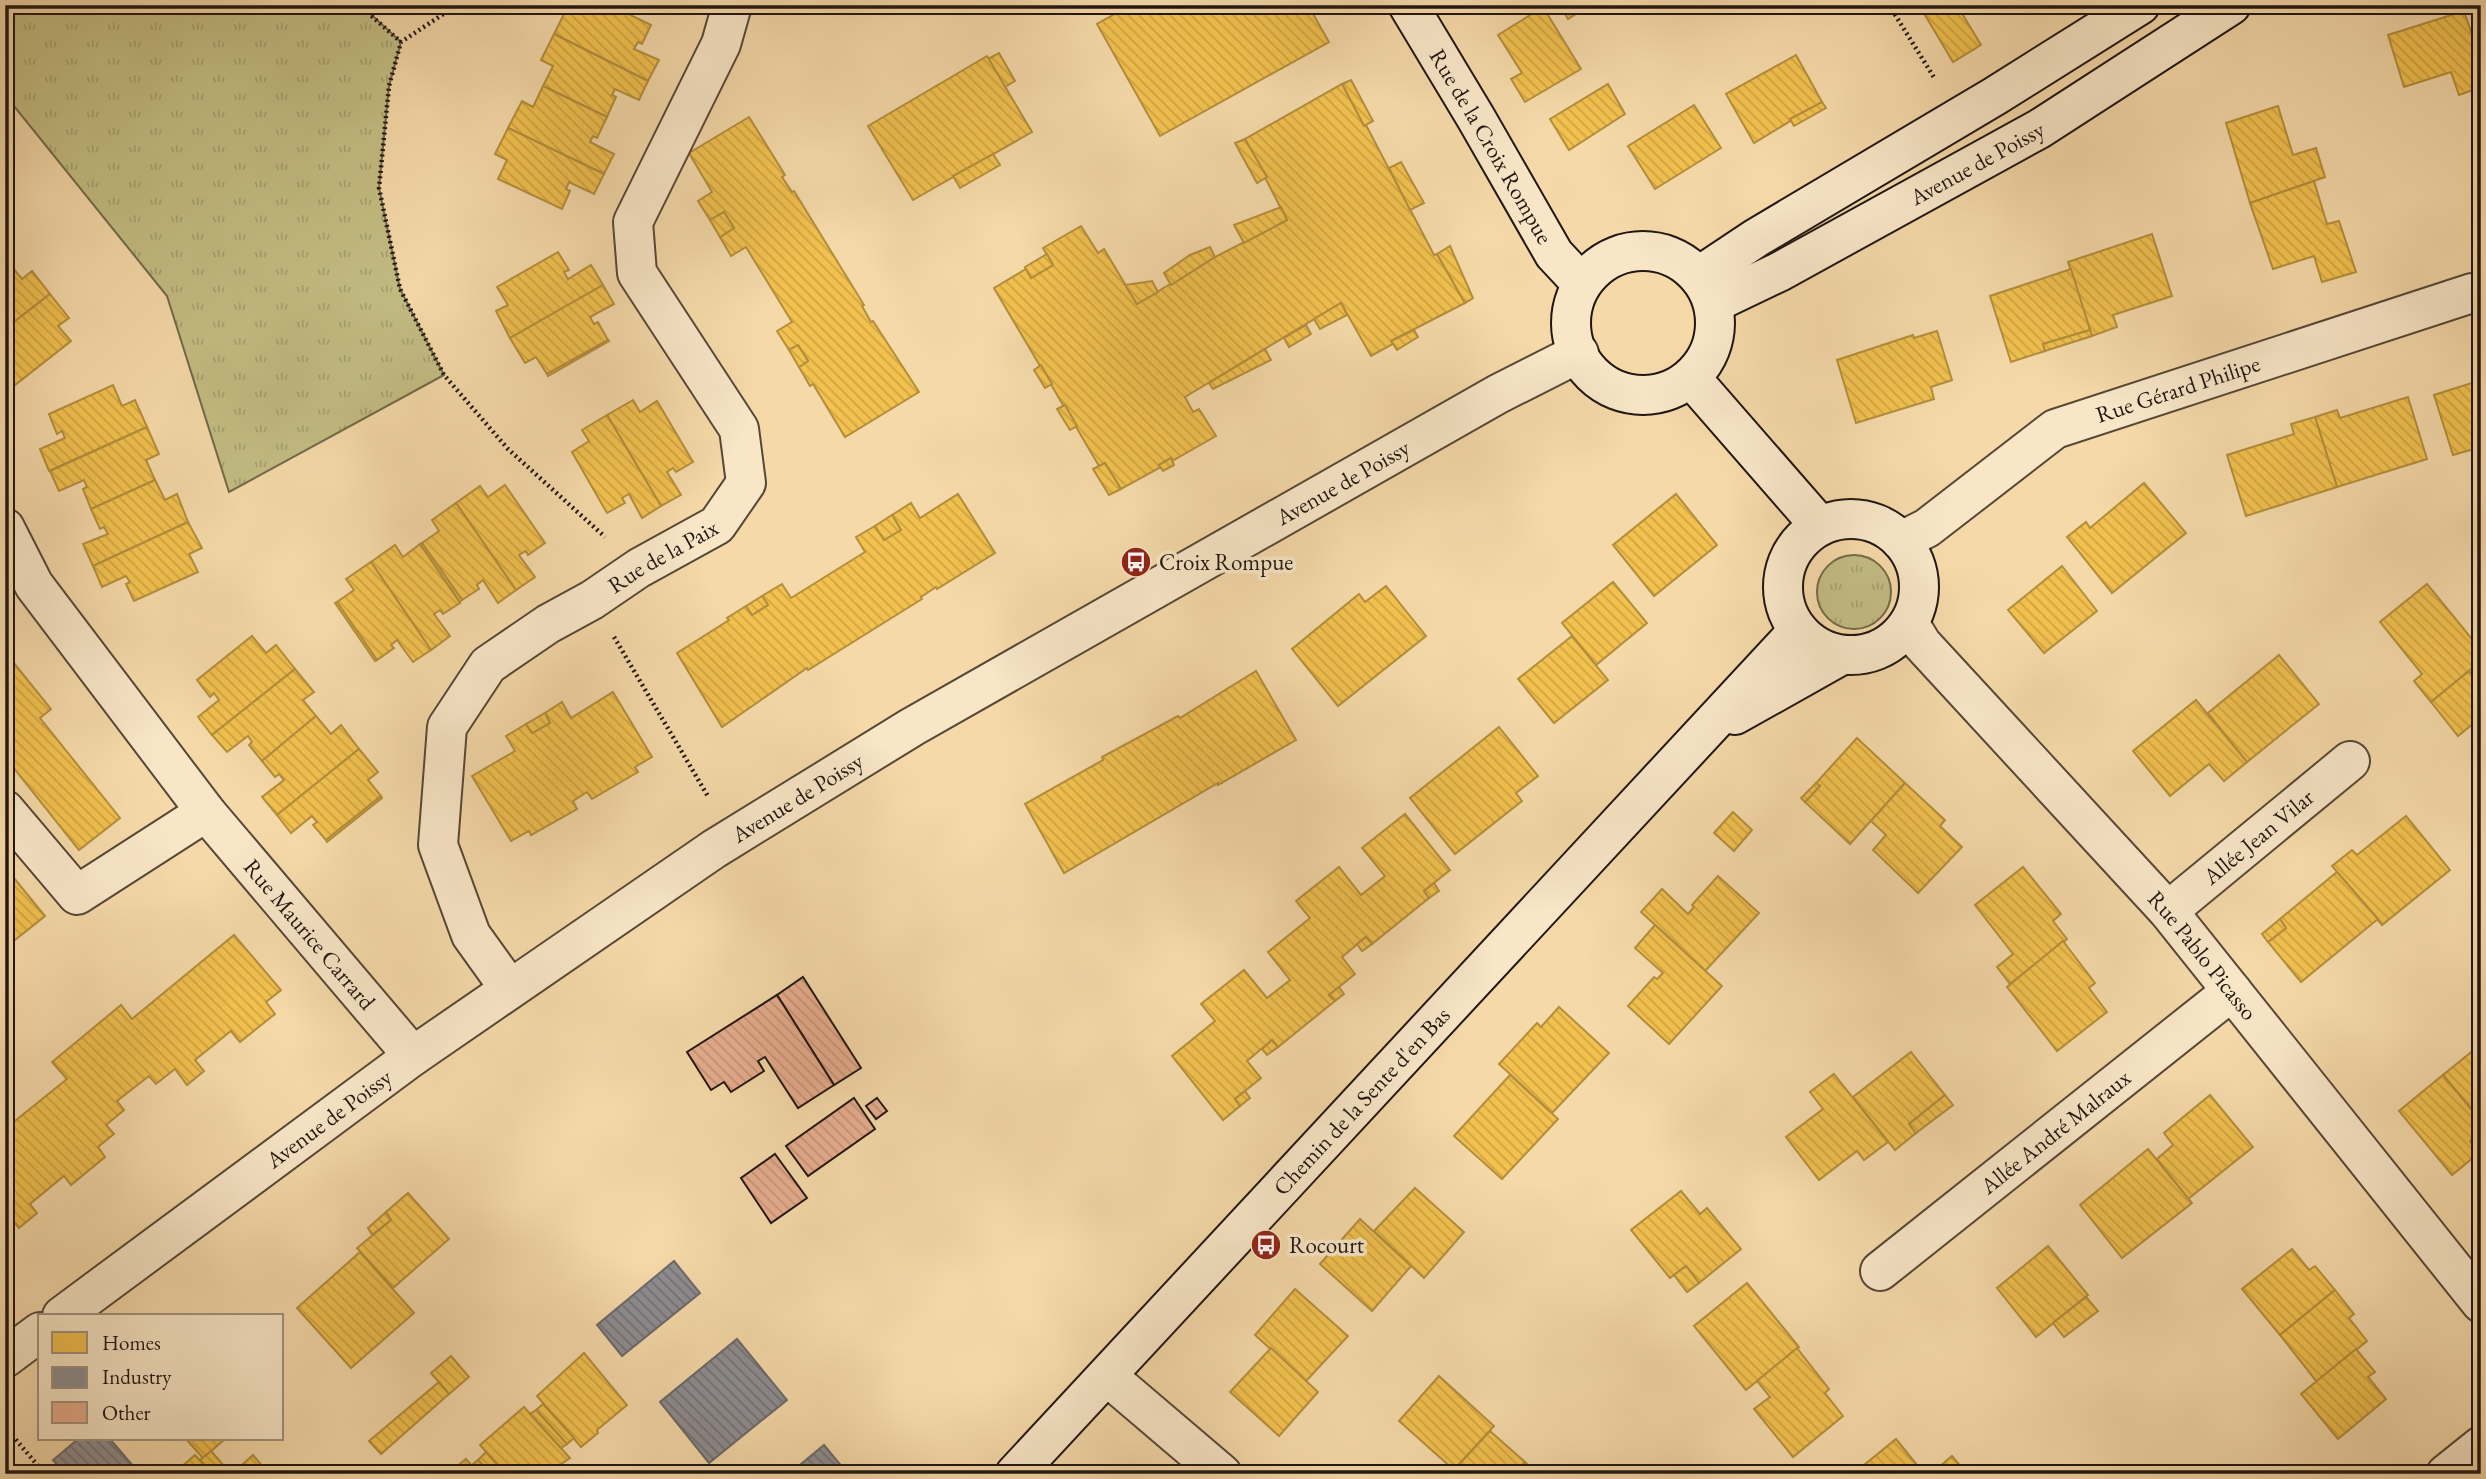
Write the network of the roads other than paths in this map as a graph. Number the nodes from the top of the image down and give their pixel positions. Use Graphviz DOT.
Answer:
graph roads {
  1 [pos="732,5"];
  2 [pos="1408,5"];
  3 [pos="2140,5"];
  4 [pos="2231,5"];
  5 [pos="1582,284"];
  6 [pos="1706,289"];
  7 [pos="2481,295"];
  8 [pos="1579,353"];
  9 [pos="1691,378"];
  10 [pos="1820,526"];
  11 [pos="5,528"];
  12 [pos="1901,541"];
  13 [pos="20,580"];
  14 [pos="1909,623"];
  15 [pos="1798,631"];
  16 [pos="1842,655"];
  17 [pos="1709,729"];
  18 [pos="2350,761"];
  19 [pos="5,810"];
  20 [pos="206,812"];
  21 [pos="2168,911"];
  22 [pos="509,988"];
  23 [pos="2232,991"];
  24 [pos="413,1056"];
  25 [pos="1880,1271"];
  26 [pos="2476,1287"];
  27 [pos="65,1314"];
  28 [pos="38,1333"];
  29 [pos="5,1358"];
  30 [pos="1107,1376"];
  31 [pos="2481,1446"];
  32 [pos="1015,1474"];
  33 [pos="1222,1474"];
  34 [pos="2446,1474"];
  1 -- 22 [label="street, Rue de la Paix"];
  2 -- 5 [label="street, Rue de la Croix Rompue"];
  3 -- 6 [label="street, Avenue de Poissy"];
  4 -- 6 [label="street, Avenue de Poissy"];
  5 -- 6 [label="street"];
  5 -- 8 [label="street"];
  6 -- 9 [label="street"];
  7 -- 12 [label="street, Rue Gérard Philipe"];
  8 -- 9 [label="street"];
  8 -- 22 [label="street, Avenue de Poissy"];
  9 -- 10 [label="street"];
  10 -- 12 [label="street"];
  10 -- 15 [label="street"];
  11 -- 13 [label="street, Rue Maurice Carrard"];
  12 -- 14 [label="street"];
  13 -- 20 [label="street, Rue Maurice Carrard"];
  14 -- 16 [label="street"];
  14 -- 21 [label="street, Rue Pablo Picasso"];
  15 -- 16 [label="street"];
  15 -- 17 [label="street, Chemin de la Sente d'en Bas"];
  16 -- 17 [label="street, Chemin de la Sente d'en Bas"];
  17 -- 30 [label="street, Chemin de la Sente d'en Bas"];
  18 -- 21 [label="street, Allée Jean Vilar"];
  19 -- 20 [label="street"];
  20 -- 24 [label="street, Rue Maurice Carrard"];
  21 -- 23 [label="street, Rue Pablo Picasso"];
  22 -- 24 [label="street, Avenue de Poissy"];
  23 -- 25 [label="street, Allée André Malraux"];
  23 -- 26 [label="street, Rue Pablo Picasso"];
  24 -- 27 [label="street, Avenue de Poissy"];
  28 -- 29 [label="street"];
  30 -- 32 [label="street, Chemin de la Sente d'en Bas"];
  30 -- 33 [label="street"];
  31 -- 34 [label="street"];
}
